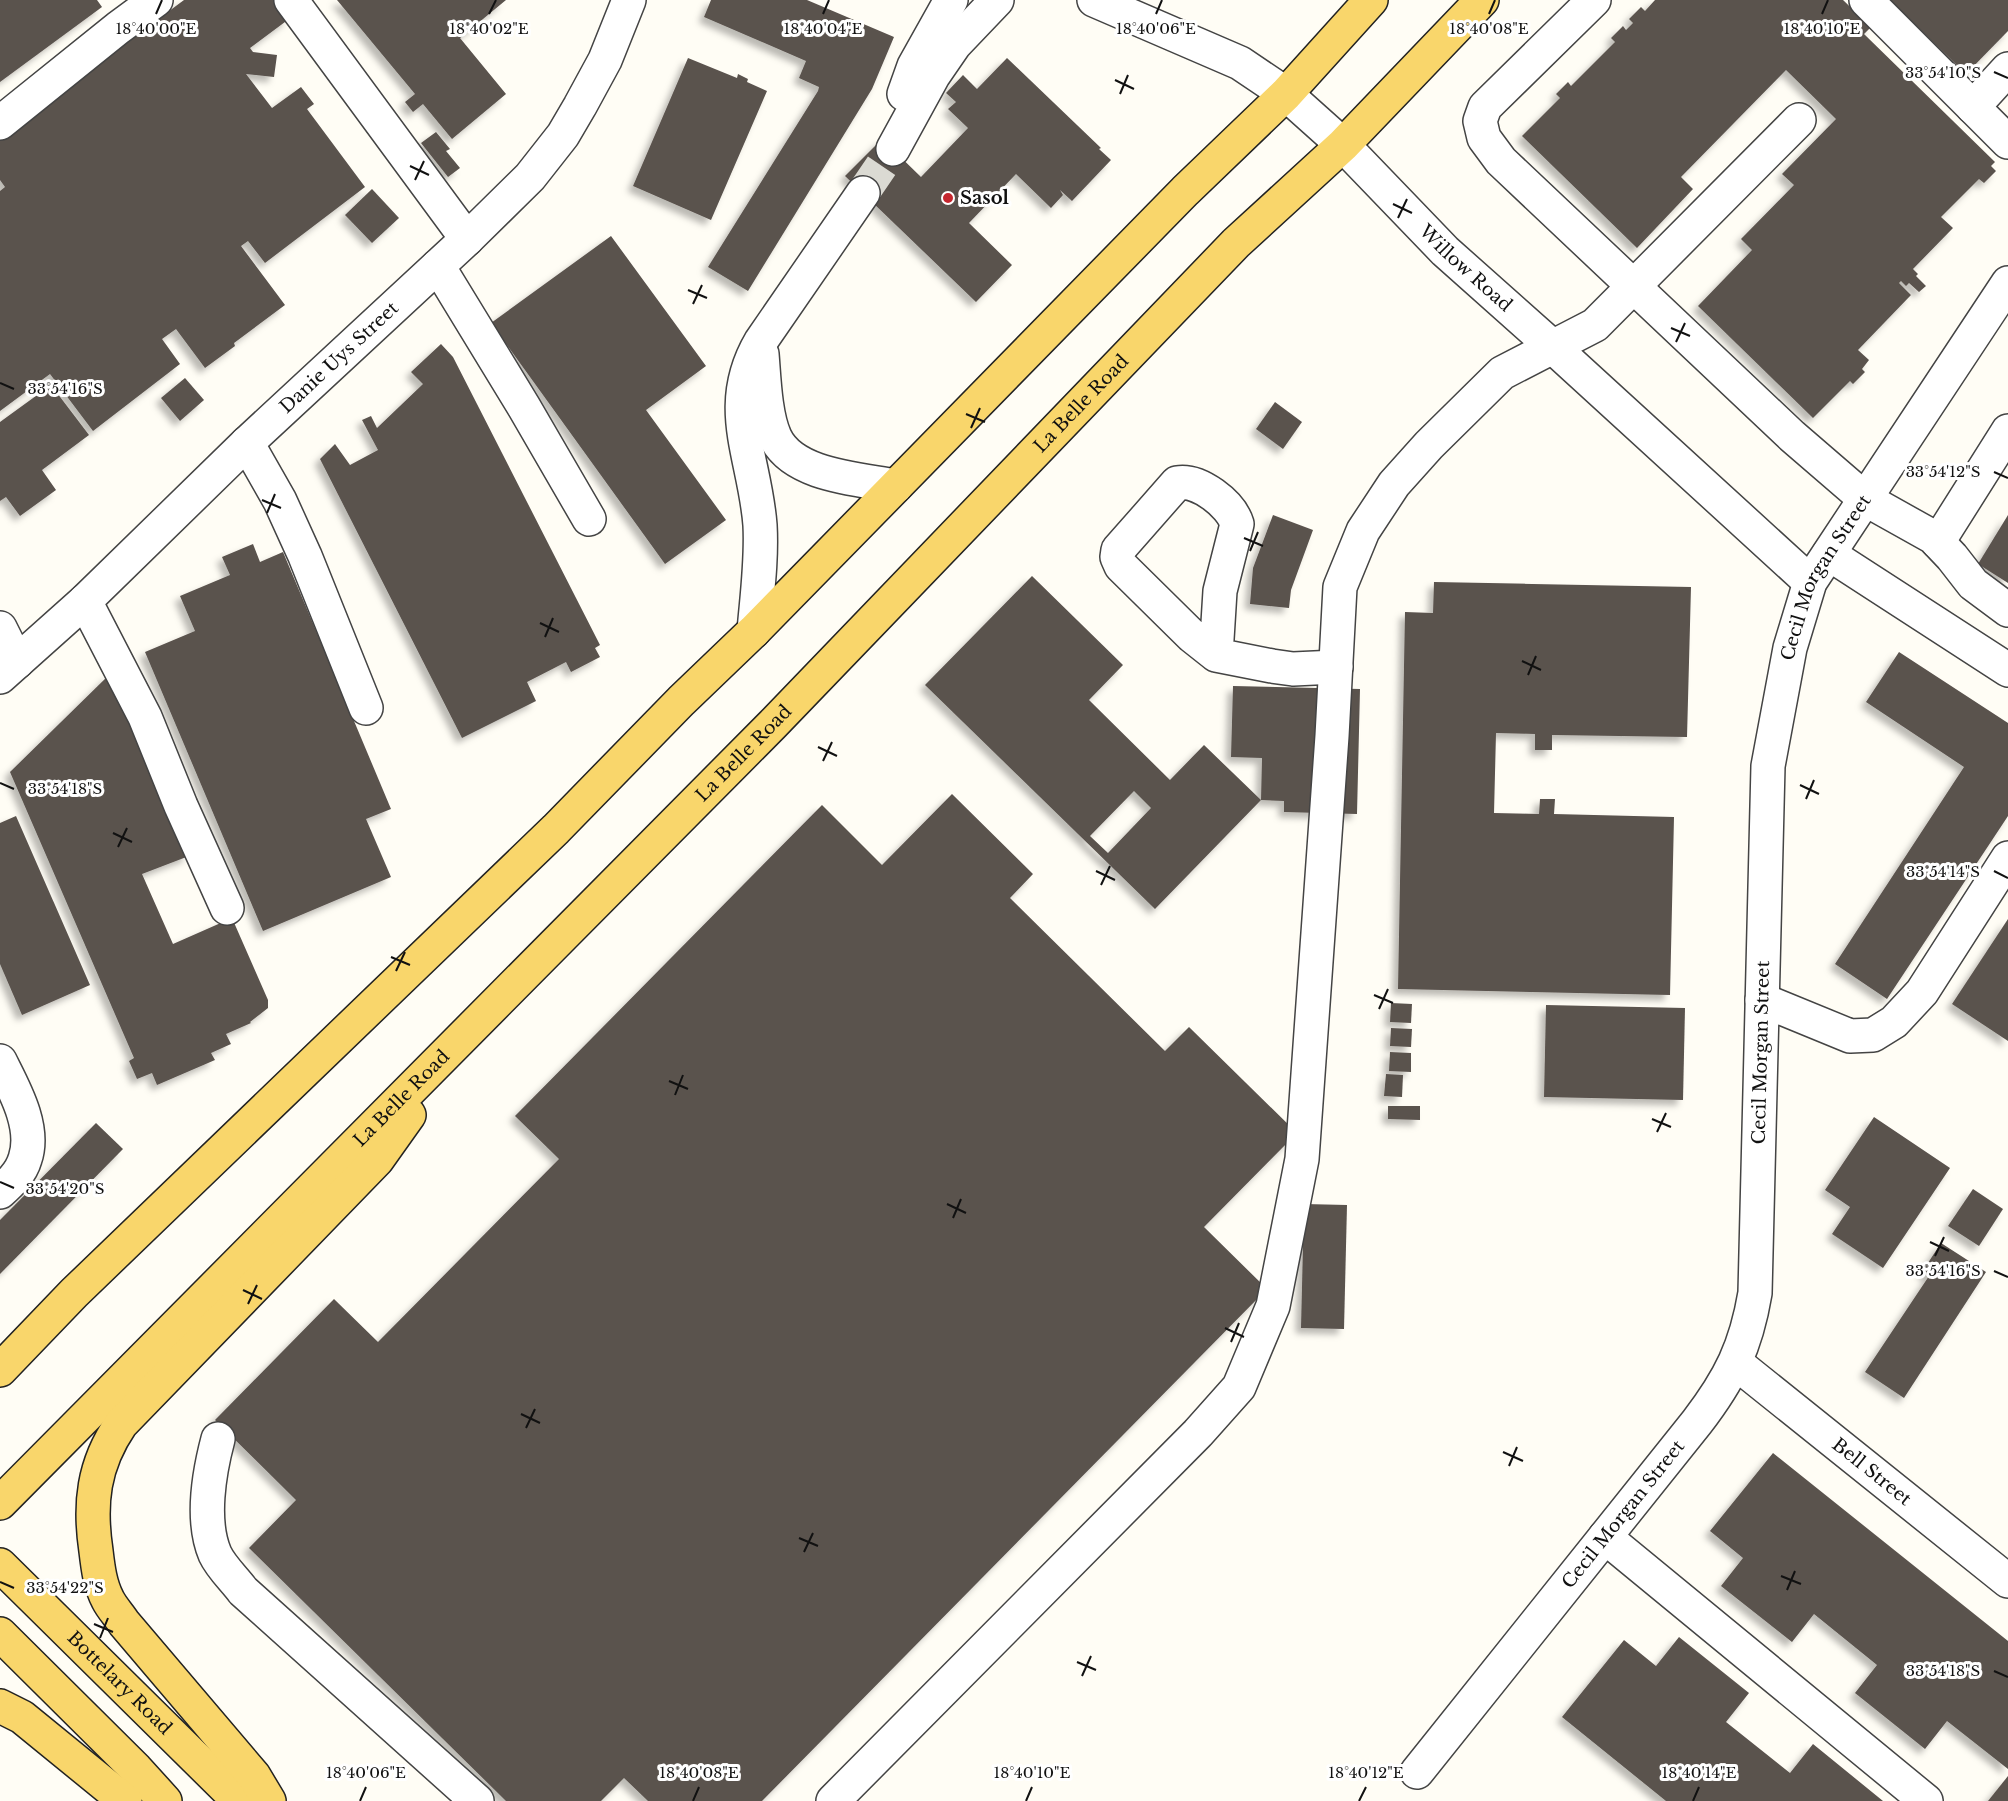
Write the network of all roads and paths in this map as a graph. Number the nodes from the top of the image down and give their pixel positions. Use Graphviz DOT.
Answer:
graph roads {
  1 [pos="156,0"];
  2 [pos="291,0"];
  3 [pos="629,0"];
  4 [pos="951,0"];
  5 [pos="997,0"];
  6 [pos="1094,0"];
  7 [pos="1371,0"];
  8 [pos="1482,0"];
  9 [pos="1594,0"];
  10 [pos="1866,0"];
  11 [pos="2008,69"];
  12 [pos="1286,94"];
  13 [pos="1973,107"];
  14 [pos="1799,120"];
  15 [pos="0,123"];
  16 [pos="2008,142"];
  17 [pos="1343,145"];
  18 [pos="863,193"];
  19 [pos="467,239"];
  20 [pos="438,266"];
  21 [pos="2008,283"];
  22 [pos="1634,288"];
  23 [pos="761,340"];
  24 [pos="1554,348"];
  25 [pos="2008,431"];
  26 [pos="247,443"];
  27 [pos="896,486"];
  28 [pos="1865,499"];
  29 [pos="589,519"];
  30 [pos="1938,542"];
  31 [pos="1829,554"];
  32 [pos="1810,582"];
  33 [pos="85,601"];
  34 [pos="2008,610"];
  35 [pos="0,628"];
  36 [pos="754,632"];
  37 [pos="1216,655"];
  38 [pos="1336,667"];
  39 [pos="8,670"];
  40 [pos="2008,670"];
  41 [pos="366,708"];
  42 [pos="2008,858"];
  43 [pos="227,908"];
  44 [pos="1762,1000"];
  45 [pos="470,1030"];
  46 [pos="0,1061"];
  47 [pos="7,1098"];
  48 [pos="0,1192"];
  49 [pos="1736,1363"];
  50 [pos="0,1370"];
  51 [pos="218,1439"];
  52 [pos="0,1503"];
  53 [pos="1605,1537"];
  54 [pos="0,1565"];
  55 [pos="2008,1581"];
  56 [pos="0,1634"];
  57 [pos="0,1706"];
  58 [pos="1417,1772"];
  59 [pos="125,1801"];
  60 [pos="165,1801"];
  61 [pos="239,1801"];
  62 [pos="269,1801"];
  63 [pos="477,1801"];
  64 [pos="833,1801"];
  65 [pos="1926,1801"];
  1 -- 15 [label="street"];
  2 -- 19 [label="street"];
  3 -- 19 [label="street, Danie Uys Street"];
  4 -- 5 [label="street"];
  6 -- 12 [label="street, Willow Road"];
  7 -- 12 [label="main road"];
  8 -- 17 [label="main road, La Belle Road"];
  9 -- 22 [label="street"];
  10 -- 13 [label="street"];
  11 -- 13 [label="street"];
  12 -- 17 [label="street, Willow Road"];
  12 -- 27 [label="main road"];
  13 -- 16 [label="street"];
  14 -- 22 [label="street"];
  17 -- 24 [label="street, Willow Road"];
  17 -- 45 [label="main road, La Belle Road"];
  18 -- 23 [label="street"];
  19 -- 20 [label="street, Danie Uys Street"];
  20 -- 26 [label="street, Danie Uys Street"];
  20 -- 29 [label="street"];
  21 -- 28 [label="street, Cecil Morgan Street"];
  22 -- 24 [label="street"];
  22 -- 28 [label="street"];
  23 -- 27 [label="street"];
  23 -- 36 [label="street"];
  24 -- 32 [label="street, Willow Road"];
  24 -- 38 [label="street"];
  25 -- 30 [label="street"];
  26 -- 33 [label="street, Danie Uys Street"];
  26 -- 41 [label="street"];
  27 -- 36 [label="main road"];
  28 -- 30 [label="street"];
  28 -- 31 [label="street, Cecil Morgan Street"];
  30 -- 34 [label="street"];
  31 -- 32 [label="street, Cecil Morgan Street"];
  31 -- 40 [label="street"];
  32 -- 44 [label="street, Cecil Morgan Street"];
  33 -- 39 [label="street, Danie Uys Street"];
  33 -- 43 [label="street"];
  35 -- 39 [label="street"];
  36 -- 50 [label="main road"];
  37 -- 37 [label="street"];
  37 -- 38 [label="street"];
  38 -- 64 [label="street"];
  42 -- 44 [label="street"];
  44 -- 49 [label="street, Cecil Morgan Street"];
  45 -- 52 [label="main road, La Belle Road"];
  45 -- 62 [label="main road"];
  46 -- 47 [label="street"];
  47 -- 48 [label="street"];
  49 -- 53 [label="street, Cecil Morgan Street"];
  49 -- 55 [label="street, Bell Street"];
  51 -- 63 [label="street"];
  53 -- 58 [label="street, Cecil Morgan Street"];
  53 -- 65 [label="street"];
  54 -- 61 [label="main road, Bottelary Road"];
  56 -- 60 [label="main road"];
  57 -- 59 [label="main road"];
}
